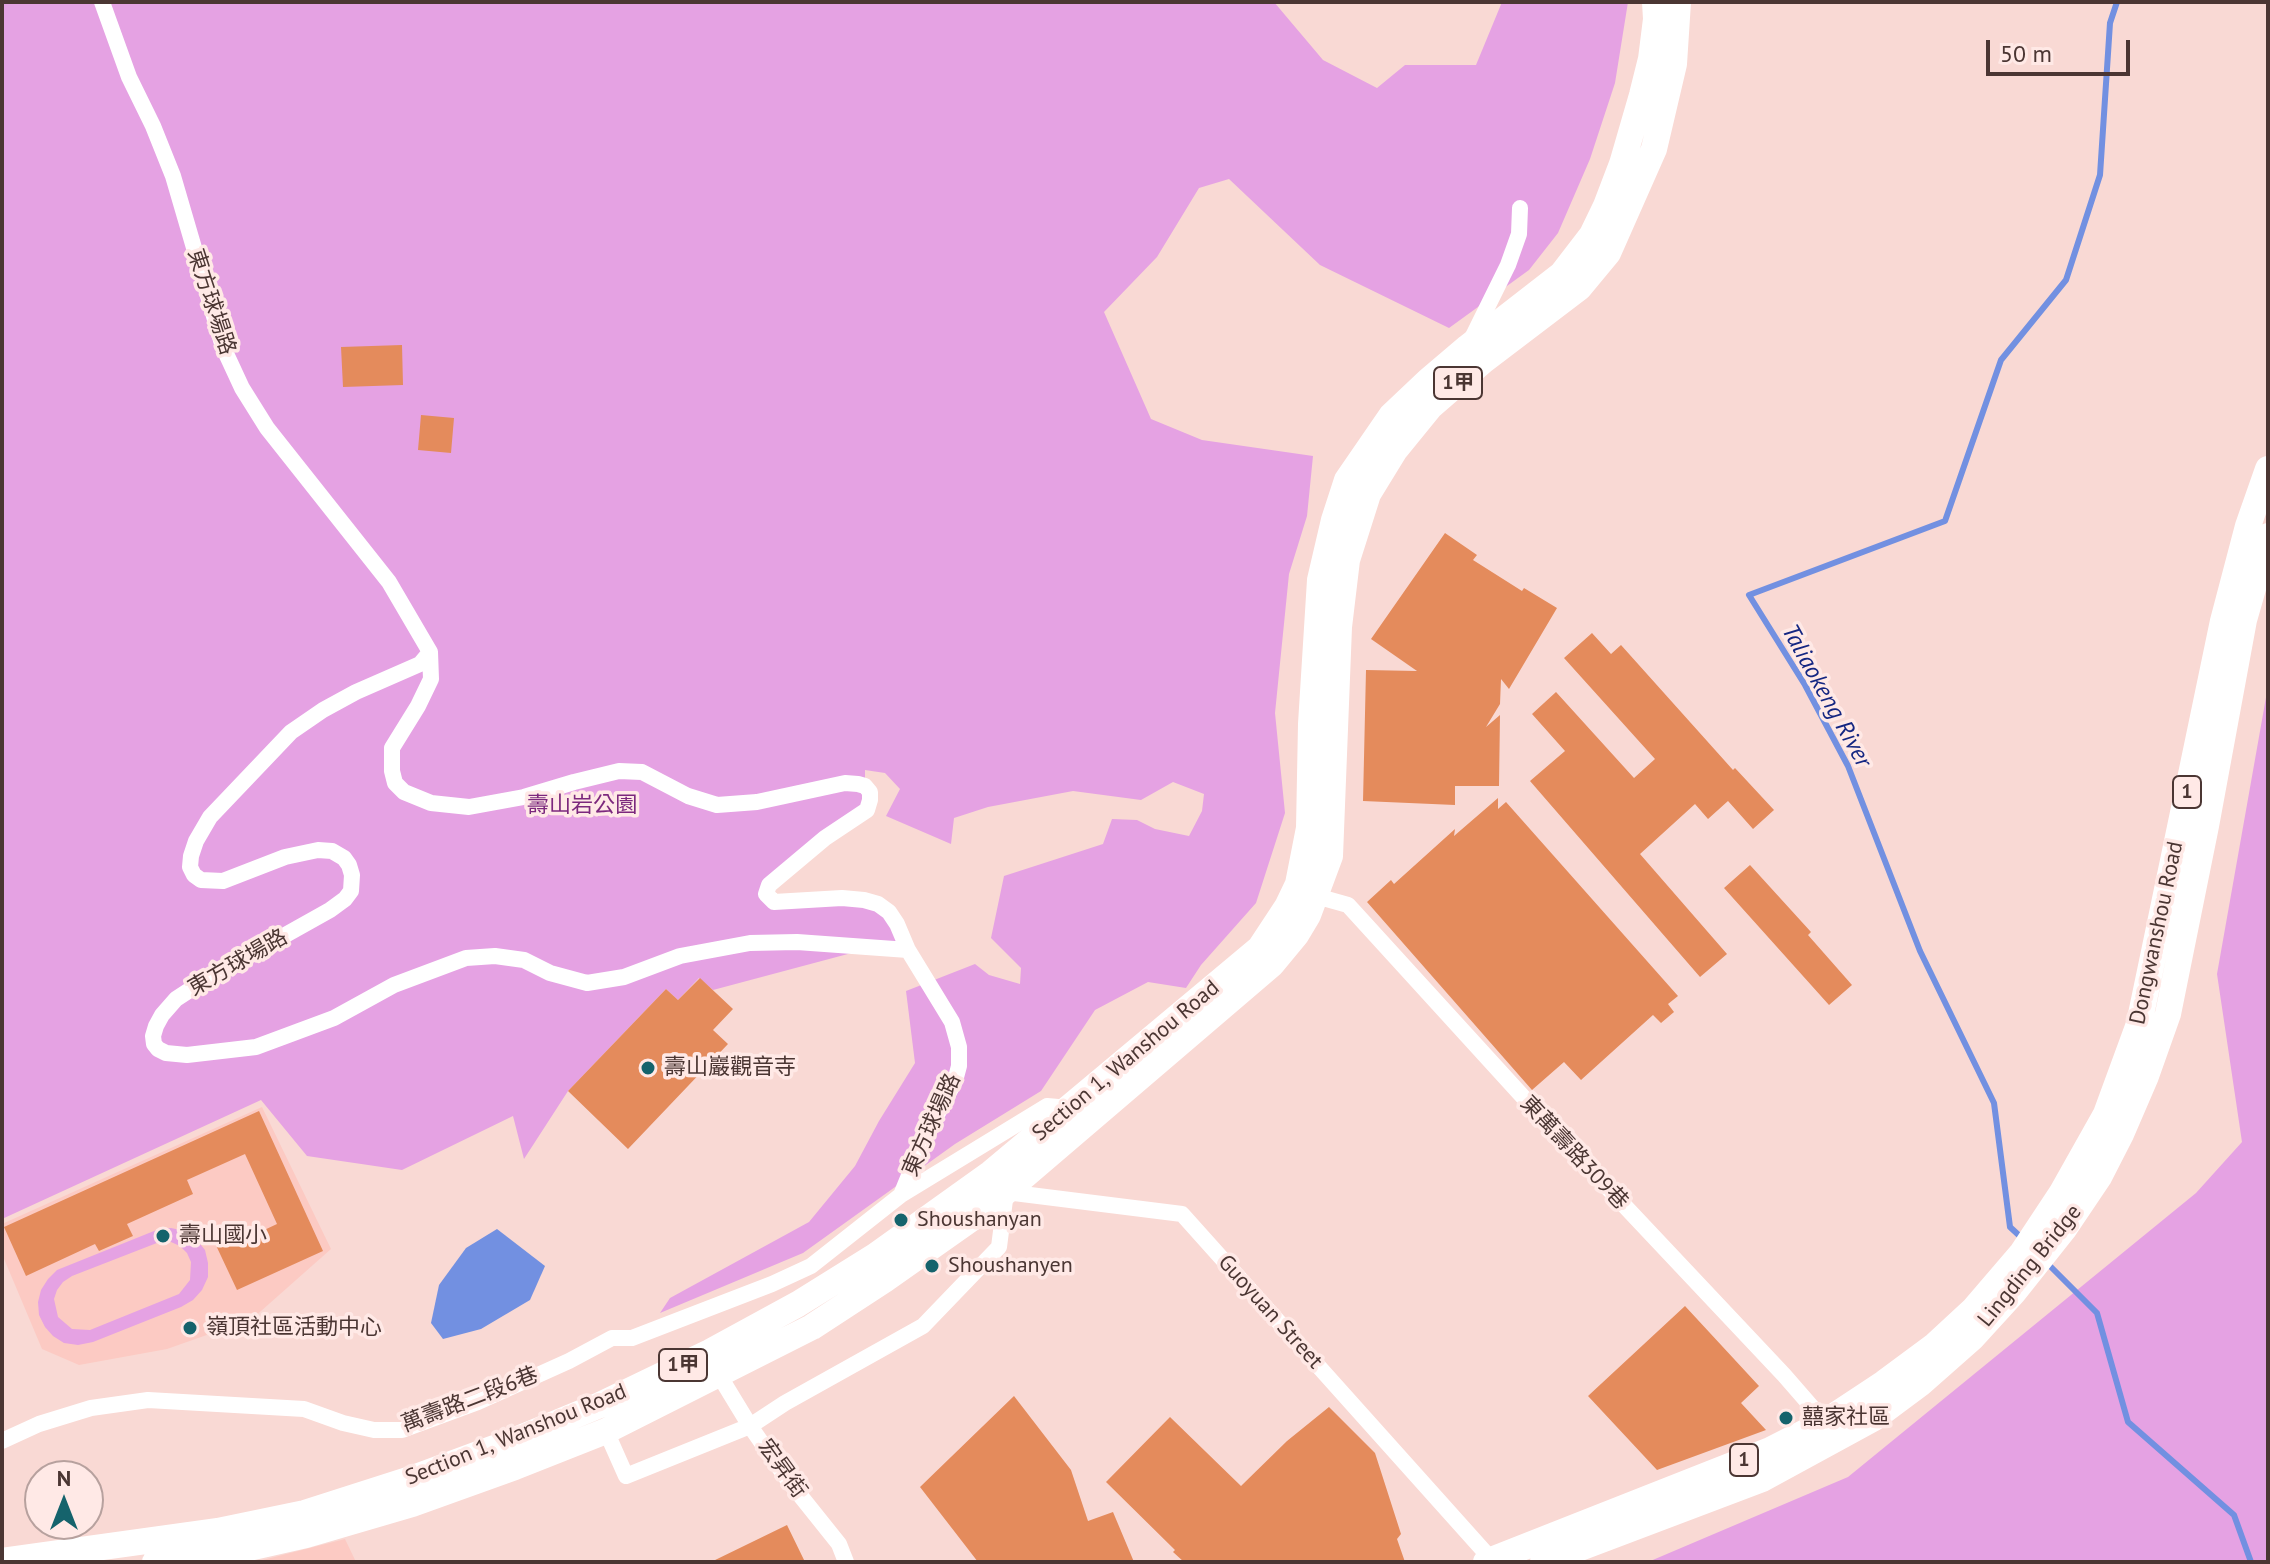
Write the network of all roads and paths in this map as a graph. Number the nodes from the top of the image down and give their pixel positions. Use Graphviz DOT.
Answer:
graph roads {
  1 [pos="102,2"];
  2 [pos="1655,2"];
  3 [pos="1678,2"];
  4 [pos="1520,208"];
  5 [pos="1476,354"];
  6 [pos="2268,469"];
  7 [pos="2268,536"];
  8 [pos="2263,576"];
  9 [pos="430,652"];
  10 [pos="1307,890"];
  11 [pos="908,950"];
  12 [pos="1076,1117"];
  13 [pos="2114,1124"];
  14 [pos="998,1182"];
  15 [pos="901,1195"];
  16 [pos="719,1375"];
  17 [pos="750,1426"];
  18 [pos="1832,1430"];
  19 [pos="606,1431"];
  20 [pos="2,1441"];
  21 [pos="2,1561"];
  22 [pos="1489,1561"];
  23 [pos="155,1562"];
  24 [pos="846,1562"];
  25 [pos="1543,1562"];
  1 -- 9 [label="street, 東方球場路"];
  2 -- 5 [label="main road, Section 1, Wanshou Road / 1甲"];
  3 -- 5 [label="main road, Section 1, Wanshou Road / 1甲"];
  4 -- 5 [label="street"];
  5 -- 10 [label="main road, Section 1, Wanshou Road / 1甲"];
  6 -- 13 [label="main road, Dongwanshou Road / 1"];
  7 -- 8 [label="main road, Dongwanshou Road / 1"];
  8 -- 13 [label="main road, Dongwanshou Road / 1"];
  9 -- 11 [label="street, 東方球場路"];
  9 -- 11 [label="street, 東方球場路"];
  10 -- 12 [label="main road, Section 1, Wanshou Road / 1甲"];
  10 -- 18 [label="street, 東萬壽路309巷"];
  11 -- 15 [label="street, 東方球場路"];
  12 -- 14 [label="main road, Section 1, Wanshou Road / 1甲"];
  12 -- 15 [label="street, 東方球場路"];
  13 -- 18 [label="main road, Lingding Bridge / 1"];
  13 -- 18 [label="main road, Lingding Bridge / 1"];
  14 -- 16 [label="main road, Section 1, Wanshou Road / 1甲"];
  14 -- 17 [label="street"];
  14 -- 21 [label="main road, Section 1, Wanshou Road / 1甲"];
  14 -- 22 [label="street, Guoyuan Street"];
  15 -- 20 [label="street, 萬壽路二段6巷"];
  16 -- 17 [label="street, 宏昇街"];
  16 -- 19 [label="main road, Section 1, Wanshou Road / 1甲"];
  17 -- 19 [label="street"];
  17 -- 24 [label="street, 宏昇街"];
  18 -- 22 [label="main road, 1"];
  18 -- 25 [label="main road, 1"];
  19 -- 23 [label="main road, Section 1, Wanshou Road / 1甲"];
}
